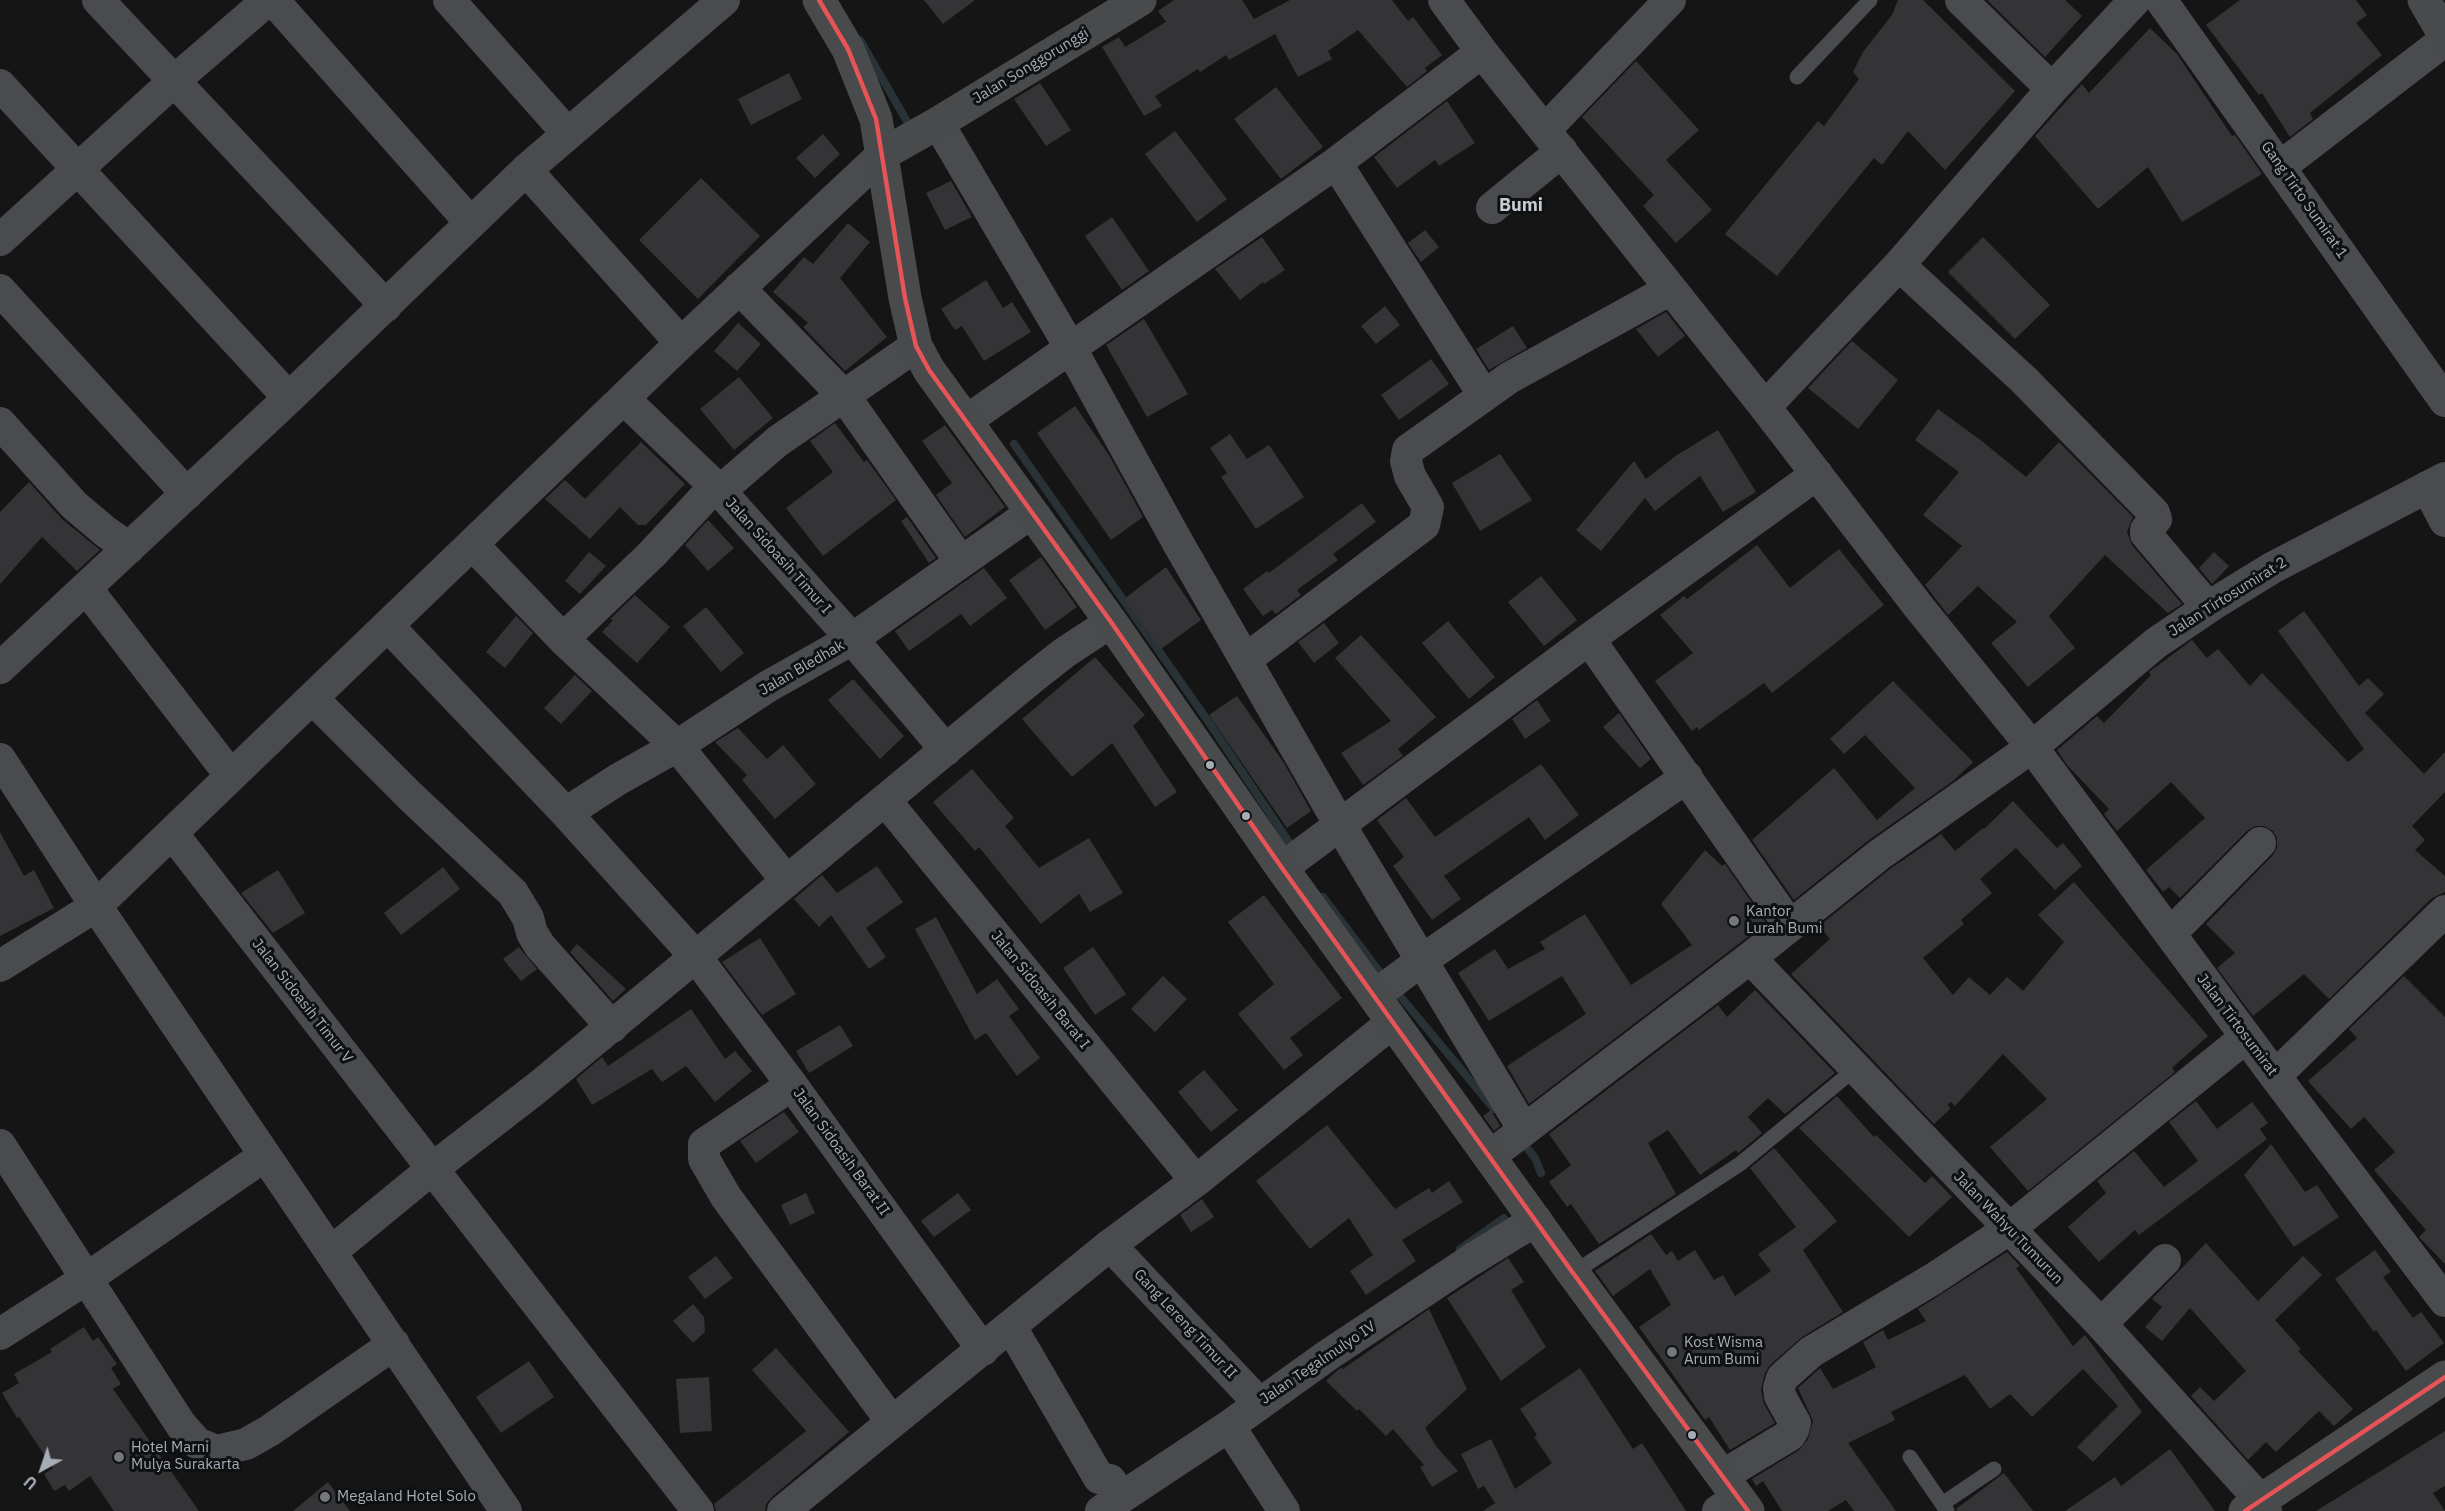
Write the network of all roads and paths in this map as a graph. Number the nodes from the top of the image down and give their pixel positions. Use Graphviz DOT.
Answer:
graph roads {
  1 [pos="98,0"];
  2 [pos="271,0"];
  3 [pos="449,0"];
  4 [pos="724,0"];
  5 [pos="819,0"];
  6 [pos="1140,0"];
  7 [pos="1443,0"];
  8 [pos="1670,0"];
  9 [pos="1870,0"];
  10 [pos="1961,0"];
  11 [pos="2135,0"];
  12 [pos="2161,0"];
  13 [pos="2426,1"];
  14 [pos="2445,38"];
  15 [pos="1482,52"];
  16 [pos="1797,77"];
  17 [pos="174,81"];
  18 [pos="0,85"];
  19 [pos="2052,89"];
  20 [pos="568,134"];
  21 [pos="912,137"];
  22 [pos="1554,141"];
  23 [pos="1336,163"];
  24 [pos="2280,167"];
  25 [pos="77,170"];
  26 [pos="526,170"];
  27 [pos="1492,208"];
  28 [pos="470,222"];
  29 [pos="0,240"];
  30 [pos="1899,265"];
  31 [pos="739,288"];
  32 [pos="1671,289"];
  33 [pos="0,290"];
  34 [pos="386,306"];
  35 [pos="681,343"];
  36 [pos="916,346"];
  37 [pos="1071,347"];
  38 [pos="1483,394"];
  39 [pos="845,397"];
  40 [pos="289,398"];
  41 [pos="624,399"];
  42 [pos="2445,401"];
  43 [pos="1765,407"];
  44 [pos="966,421"];
  45 [pos="0,423"];
  46 [pos="1817,474"];
  47 [pos="2436,482"];
  48 [pos="720,491"];
  49 [pos="187,494"];
  50 [pos="1030,513"];
  51 [pos="2445,521"];
  52 [pos="473,545"];
  53 [pos="129,548"];
  54 [pos="961,562"];
  55 [pos="86,588"];
  56 [pos="2208,607"];
  57 [pos="1111,622"];
  58 [pos="388,626"];
  59 [pos="563,639"];
  60 [pos="852,639"];
  61 [pos="1589,639"];
  62 [pos="1245,660"];
  63 [pos="0,668"];
  64 [pos="312,698"];
  65 [pos="677,746"];
  66 [pos="2032,747"];
  67 [pos="946,750"];
  68 [pos="0,759"];
  69 [pos="231,776"];
  70 [pos="1688,777"];
  71 [pos="885,800"];
  72 [pos="566,813"];
  73 [pos="1340,825"];
  74 [pos="172,833"];
  75 [pos="2259,843"];
  76 [pos="1295,858"];
  77 [pos="787,881"];
  78 [pos="96,906"];
  79 [pos="2445,911"];
  80 [pos="1790,926"];
  81 [pos="2169,934"];
  82 [pos="696,957"];
  83 [pos="1750,958"];
  84 [pos="1421,961"];
  85 [pos="0,966"];
  86 [pos="1384,1009"];
  87 [pos="612,1027"];
  88 [pos="2246,1037"];
  89 [pos="1855,1069"];
  90 [pos="2275,1076"];
  91 [pos="792,1085"];
  92 [pos="1509,1141"];
  93 [pos="0,1145"];
  94 [pos="264,1156"];
  95 [pos="432,1169"];
  96 [pos="1196,1181"];
  97 [pos="1536,1220"];
  98 [pos="2009,1229"];
  99 [pos="1110,1245"];
  100 [pos="331,1252"];
  101 [pos="2165,1260"];
  102 [pos="1573,1273"];
  103 [pos="86,1279"];
  104 [pos="2441,1288"];
  105 [pos="2101,1324"];
  106 [pos="1011,1327"];
  107 [pos="0,1334"];
  108 [pos="394,1344"];
  109 [pos="983,1350"];
  110 [pos="2444,1380"];
  111 [pos="1253,1396"];
  112 [pos="892,1422"];
  113 [pos="1229,1426"];
  114 [pos="1910,1458"];
  115 [pos="1994,1468"];
  116 [pos="1112,1495"];
  117 [pos="1731,1499"];
  118 [pos="1945,1507"];
  119 [pos="2257,1508"];
  120 [pos="506,1511"];
  121 [pos="698,1511"];
  122 [pos="783,1511"];
  123 [pos="1284,1511"];
  1 -- 17 [label="street"];
  2 -- 17 [label="street"];
  2 -- 28 [label="street"];
  3 -- 20 [label="street"];
  4 -- 20 [label="street"];
  5 -- 21 [label="main road"];
  6 -- 21 [label="main road, Jalan Songgorunggi"];
  7 -- 15 [label="street, Jalan Tirtosumirat"];
  8 -- 22 [label="street"];
  9 -- 16 [label="lane"];
  10 -- 19 [label="street"];
  11 -- 19 [label="street"];
  12 -- 24 [label="street, Gang Tirto Sumirat 1"];
  13 -- 14 [label="main road"];
  14 -- 24 [label="street"];
  15 -- 22 [label="street, Jalan Tirtosumirat"];
  15 -- 23 [label="street"];
  17 -- 25 [label="street"];
  17 -- 34 [label="street"];
  18 -- 25 [label="street"];
  19 -- 30 [label="street"];
  20 -- 26 [label="street"];
  21 -- 31 [label="street"];
  21 -- 36 [label="main road"];
  21 -- 37 [label="street"];
  22 -- 27 [label="street"];
  22 -- 32 [label="street, Jalan Tirtosumirat"];
  23 -- 37 [label="street"];
  23 -- 38 [label="street"];
  24 -- 42 [label="street, Gang Tirto Sumirat 1"];
  25 -- 29 [label="street"];
  25 -- 40 [label="street"];
  26 -- 28 [label="street"];
  26 -- 35 [label="street"];
  28 -- 34 [label="street"];
  30 -- 43 [label="street"];
  30 -- 56 [label="street"];
  31 -- 35 [label="street"];
  31 -- 39 [label="street"];
  32 -- 38 [label="street"];
  32 -- 43 [label="street, Jalan Tirtosumirat"];
  33 -- 49 [label="street"];
  34 -- 40 [label="street"];
  35 -- 41 [label="street"];
  36 -- 39 [label="street"];
  36 -- 44 [label="main road"];
  37 -- 44 [label="street"];
  37 -- 62 [label="street"];
  38 -- 62 [label="street"];
  39 -- 48 [label="street"];
  39 -- 54 [label="street"];
  40 -- 49 [label="street"];
  41 -- 48 [label="street, Jalan Sidoasih Timur I"];
  41 -- 52 [label="street"];
  43 -- 46 [label="street, Jalan Tirtosumirat"];
  44 -- 50 [label="main road"];
  45 -- 53 [label="street"];
  46 -- 61 [label="street"];
  46 -- 66 [label="street, Jalan Tirtosumirat"];
  47 -- 51 [label="street"];
  47 -- 56 [label="street, Jalan Tirtosumirat 2"];
  48 -- 59 [label="street"];
  48 -- 60 [label="street, Jalan Sidoasih Timur I"];
  49 -- 53 [label="street"];
  50 -- 54 [label="street, Jalan Bledhak"];
  50 -- 57 [label="main road"];
  52 -- 58 [label="street"];
  52 -- 59 [label="street"];
  53 -- 55 [label="street"];
  54 -- 60 [label="street, Jalan Bledhak"];
  55 -- 63 [label="street"];
  55 -- 69 [label="street"];
  56 -- 66 [label="street, Jalan Tirtosumirat 2"];
  57 -- 67 [label="street"];
  57 -- 76 [label="main road"];
  58 -- 64 [label="street"];
  58 -- 72 [label="street, Jalan Sidoasih Barat II"];
  59 -- 65 [label="street"];
  60 -- 65 [label="street, Jalan Bledhak"];
  60 -- 67 [label="street, Jalan Sidoasih Timur I"];
  61 -- 70 [label="street"];
  61 -- 73 [label="street"];
  62 -- 73 [label="street"];
  64 -- 69 [label="street"];
  64 -- 87 [label="street"];
  65 -- 72 [label="street, Jalan Bledhak"];
  65 -- 77 [label="street"];
  66 -- 80 [label="street, Jalan Tirtosumirat 2"];
  66 -- 81 [label="street, Jalan Tirtosumirat"];
  67 -- 71 [label="street"];
  68 -- 78 [label="street"];
  69 -- 74 [label="street"];
  70 -- 80 [label="street"];
  70 -- 84 [label="street"];
  71 -- 77 [label="street"];
  71 -- 96 [label="street, Jalan Sidoasih Barat I"];
  72 -- 82 [label="street, Jalan Sidoasih Barat II"];
  73 -- 76 [label="street"];
  73 -- 84 [label="street"];
  74 -- 78 [label="street"];
  74 -- 95 [label="street, Jalan Sidoasih Timur V"];
  75 -- 81 [label="street"];
  76 -- 86 [label="main road"];
  77 -- 82 [label="street"];
  78 -- 85 [label="street"];
  78 -- 94 [label="street"];
  79 -- 90 [label="street"];
  80 -- 83 [label="street, Jalan Tirtosumirat 2"];
  81 -- 88 [label="street, Jalan Tirtosumirat"];
  82 -- 87 [label="street"];
  82 -- 91 [label="street, Jalan Sidoasih Barat II"];
  83 -- 89 [label="street, Jalan Wahyu Tumurun"];
  83 -- 92 [label="street, Jalan Tirtosumirat 2"];
  84 -- 86 [label="street"];
  84 -- 92 [label="street"];
  86 -- 92 [label="main road"];
  86 -- 96 [label="street"];
  87 -- 95 [label="street"];
  88 -- 90 [label="street, Jalan Tirtosumirat"];
  88 -- 98 [label="street"];
  89 -- 98 [label="street, Jalan Wahyu Tumurun"];
  89 -- 102 [label="lane"];
  90 -- 104 [label="street, Jalan Tirtosumirat"];
  91 -- 109 [label="street, Jalan Sidoasih Barat II"];
  91 -- 112 [label="street"];
  92 -- 97 [label="main road"];
  93 -- 103 [label="street"];
  94 -- 100 [label="street"];
  94 -- 103 [label="street"];
  95 -- 100 [label="street"];
  95 -- 121 [label="street, Jalan Sidoasih Timur V"];
  96 -- 99 [label="street"];
  97 -- 102 [label="main road"];
  97 -- 111 [label="street, Jalan Tegalmulyo IV"];
  98 -- 105 [label="street, Jalan Wahyu Tumurun"];
  98 -- 117 [label="street"];
  99 -- 106 [label="street"];
  99 -- 111 [label="street, Gang Lereng Timur II"];
  100 -- 108 [label="street"];
  101 -- 105 [label="street"];
  102 -- 117 [label="main road"];
  103 -- 107 [label="street"];
  103 -- 108 [label="street"];
  105 -- 119 [label="street, Jalan Wahyu Tumurun"];
  106 -- 109 [label="street"];
  106 -- 116 [label="street"];
  108 -- 120 [label="street"];
  109 -- 112 [label="street"];
  110 -- 119 [label="main road"];
  111 -- 113 [label="street, Jalan Tegalmulyo IV"];
  112 -- 122 [label="street"];
  113 -- 116 [label="street, Jalan Tegalmulyo IV"];
  113 -- 123 [label="street"];
  114 -- 118 [label="lane"];
  115 -- 118 [label="lane"];
}
